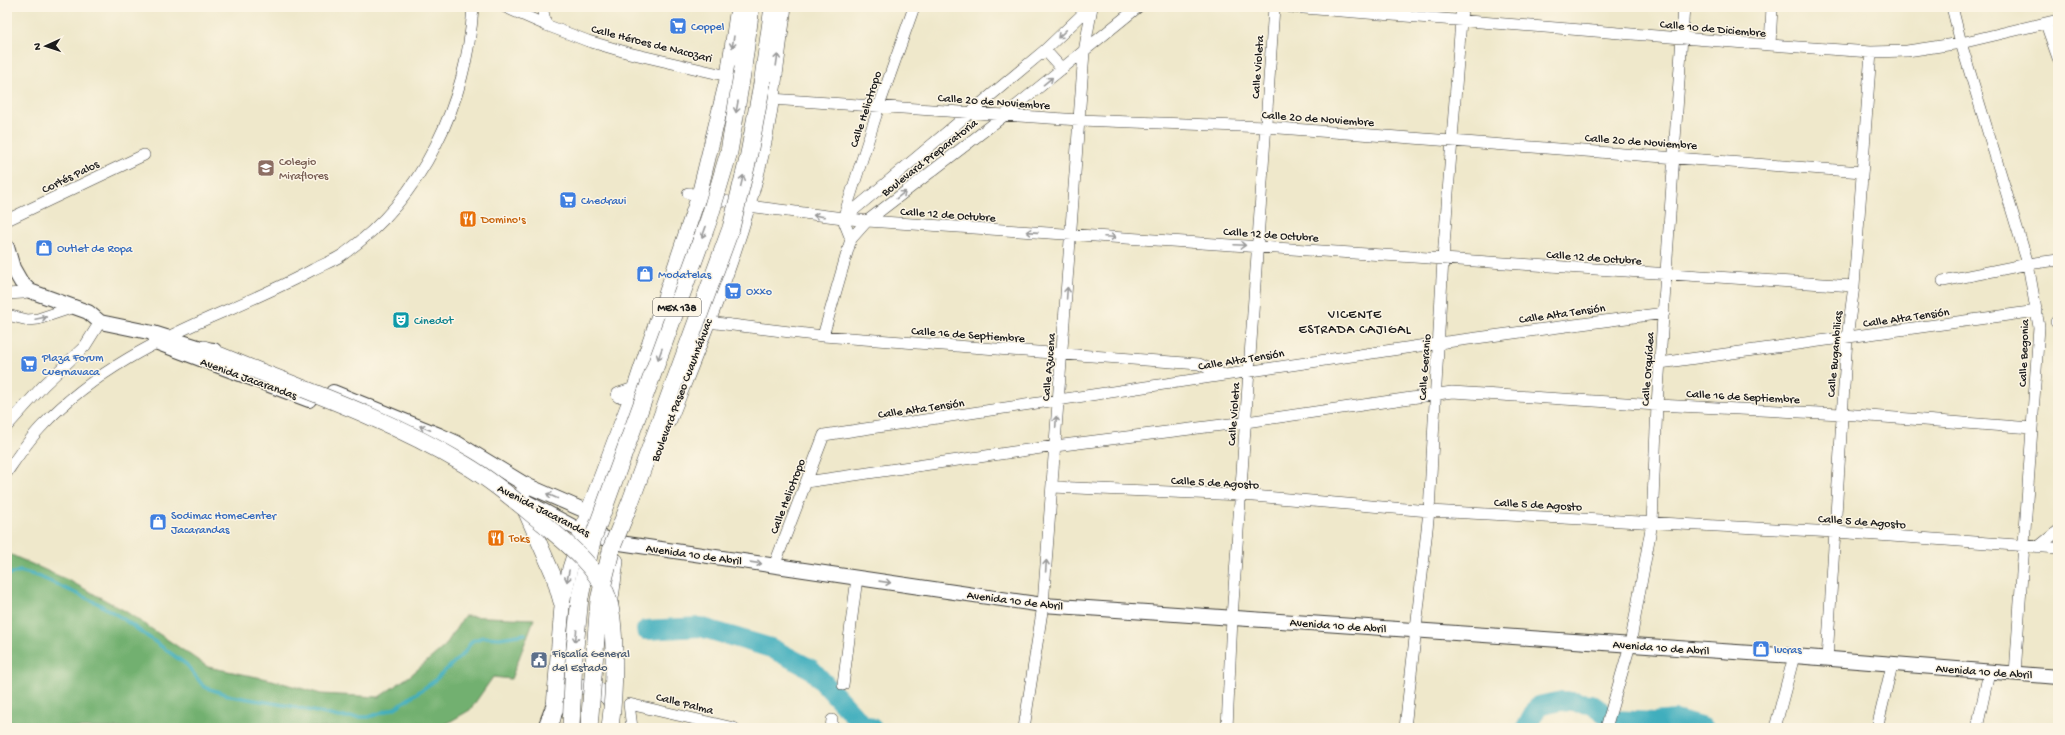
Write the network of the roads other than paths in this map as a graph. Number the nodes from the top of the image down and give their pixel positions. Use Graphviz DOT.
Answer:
graph roads {
  1 [pos="473,7"];
  2 [pos="505,7"];
  3 [pos="542,7"];
  4 [pos="738,7"];
  5 [pos="751,7"];
  6 [pos="773,7"];
  7 [pos="784,7"];
  8 [pos="914,7"];
  9 [pos="1091,7"];
  10 [pos="1138,7"];
  11 [pos="1274,7"];
  12 [pos="1291,7"];
  13 [pos="1462,7"];
  14 [pos="1684,7"];
  15 [pos="1772,7"];
  16 [pos="1952,7"];
  17 [pos="1461,19"];
  18 [pos="2058,20"];
  19 [pos="2046,24"];
  20 [pos="546,25"];
  21 [pos="1682,38"];
  22 [pos="1961,43"];
  23 [pos="1770,46"];
  24 [pos="1045,50"];
  25 [pos="1084,52"];
  26 [pos="1871,52"];
  27 [pos="2058,58"];
  28 [pos="1062,69"];
  29 [pos="728,76"];
  30 [pos="771,98"];
  31 [pos="879,106"];
  32 [pos="970,112"];
  33 [pos="1005,115"];
  34 [pos="1079,120"];
  35 [pos="1266,127"];
  36 [pos="1452,140"];
  37 [pos="144,155"];
  38 [pos="1674,157"];
  39 [pos="1862,172"];
  40 [pos="694,194"];
  41 [pos="748,206"];
  42 [pos="843,219"];
  43 [pos="7,220"];
  44 [pos="867,221"];
  45 [pos="1071,235"];
  46 [pos="851,239"];
  47 [pos="1258,246"];
  48 [pos="7,248"];
  49 [pos="1442,259"];
  50 [pos="2058,260"];
  51 [pos="2028,264"];
  52 [pos="1666,275"];
  53 [pos="1943,281"];
  54 [pos="1854,286"];
  55 [pos="30,291"];
  56 [pos="7,294"];
  57 [pos="74,307"];
  58 [pos="2037,311"];
  59 [pos="1664,313"];
  60 [pos="7,315"];
  61 [pos="100,322"];
  62 [pos="708,322"];
  63 [pos="823,336"];
  64 [pos="159,338"];
  65 [pos="1847,338"];
  66 [pos="1439,343"];
  67 [pos="204,349"];
  68 [pos="1062,355"];
  69 [pos="1660,363"];
  70 [pos="1249,371"];
  71 [pos="1224,375"];
  72 [pos="634,390"];
  73 [pos="619,395"];
  74 [pos="1435,395"];
  75 [pos="1058,401"];
  76 [pos="1657,405"];
  77 [pos="1842,414"];
  78 [pos="1246,422"];
  79 [pos="7,426"];
  80 [pos="2032,428"];
  81 [pos="824,435"];
  82 [pos="452,441"];
  83 [pos="1055,446"];
  84 [pos="444,457"];
  85 [pos="7,472"];
  86 [pos="806,482"];
  87 [pos="526,484"];
  88 [pos="1052,487"];
  89 [pos="1241,495"];
  90 [pos="520,499"];
  91 [pos="1429,511"];
  92 [pos="592,515"];
  93 [pos="1652,523"];
  94 [pos="2058,531"];
  95 [pos="1835,532"];
  96 [pos="585,533"];
  97 [pos="615,540"];
  98 [pos="2023,546"];
  99 [pos="2038,547"];
  100 [pos="2058,548"];
  101 [pos="546,556"];
  102 [pos="774,566"];
  103 [pos="858,578"];
  104 [pos="1043,605"];
  105 [pos="562,606"];
  106 [pos="1232,618"];
  107 [pos="1416,630"];
  108 [pos="1630,645"];
  109 [pos="610,646"];
  110 [pos="1794,656"];
  111 [pos="1827,659"];
  112 [pos="1892,665"];
  113 [pos="1989,672"];
  114 [pos="2015,674"];
  115 [pos="2058,676"];
  116 [pos="843,685"];
  117 [pos="612,704"];
  118 [pos="555,707"];
  119 [pos="1607,726"];
  120 [pos="547,728"];
  121 [pos="552,728"];
  122 [pos="572,728"];
  123 [pos="589,728"];
  124 [pos="611,728"];
  125 [pos="632,728"];
  126 [pos="734,728"];
  127 [pos="1024,728"];
  128 [pos="1227,728"];
  129 [pos="1405,728"];
  130 [pos="1775,728"];
  131 [pos="1877,728"];
  132 [pos="1977,728"];
  1 -- 64 [label="street"];
  2 -- 20 [label="street, Calle Héroes de Nacozari"];
  3 -- 20 [label="street"];
  4 -- 29 [label="main road, MEX 138, one-way"];
  5 -- 122 [label="main road, MEX 138, one-way, bridge"];
  123 -- 6 [label="main road, Boulevard Paseo Cuauhnáhuac / MEX 138, one-way, bridge"];
  30 -- 7 [label="main road, Boulevard Paseo Cuauhnáhuac / MEX 138, one-way"];
  8 -- 31 [label="street, Calle Heliotropo"];
  9 -- 24 [label="street, Boulevard Preparatoria, one-way"];
  9 -- 25 [label="street, Calle Azucena"];
  10 -- 25 [label="street, Boulevard Preparatoria"];
  11 -- 35 [label="street, Calle Violeta"];
  12 -- 17 [label="street, Calle 10 de Diciembre"];
  13 -- 17 [label="street, Calle Geranio"];
  14 -- 21 [label="street, Calle Orquídea"];
  15 -- 23 [label="street"];
  16 -- 22 [label="street, Calle Begonia"];
  17 -- 21 [label="street, Calle 10 de Diciembre"];
  17 -- 36 [label="street, Calle Geranio"];
  18 -- 19 [label="street, Calle 10 de Diciembre"];
  19 -- 22 [label="street, Calle 10 de Diciembre"];
  19 -- 27 [label="street"];
  20 -- 29 [label="street, Calle Héroes de Nacozari"];
  21 -- 23 [label="street, Calle 10 de Diciembre"];
  21 -- 38 [label="street, Calle Orquídea"];
  22 -- 26 [label="street, Calle 10 de Diciembre"];
  22 -- 51 [label="street, Calle Begonia"];
  23 -- 26 [label="street, Calle 10 de Diciembre"];
  24 -- 28 [label="street"];
  24 -- 32 [label="street, Boulevard Preparatoria"];
  25 -- 28 [label="street, Boulevard Preparatoria"];
  25 -- 34 [label="street, Calle Azucena"];
  26 -- 39 [label="street, Calle Bugambilias"];
  33 -- 28 [label="street, Boulevard Preparatoria, one-way"];
  29 -- 40 [label="main road, MEX 138"];
  30 -- 31 [label="street, Calle 20 de Noviembre"];
  30 -- 41 [label="main road, Boulevard Paseo Cuauhnáhuac / MEX 138"];
  31 -- 32 [label="street, Calle 20 de Noviembre"];
  31 -- 42 [label="street, Calle Heliotropo"];
  32 -- 33 [label="street, Calle 20 de Noviembre"];
  32 -- 42 [label="street, Boulevard Preparatoria"];
  33 -- 34 [label="street, Calle 20 de Noviembre"];
  44 -- 33 [label="street, Boulevard Preparatoria, one-way"];
  34 -- 35 [label="street, Calle 20 de Noviembre"];
  34 -- 45 [label="street, Calle Azucena"];
  35 -- 36 [label="street, Calle 20 de Noviembre"];
  35 -- 47 [label="street, Calle Violeta"];
  36 -- 38 [label="street, Calle 20 de Noviembre"];
  36 -- 49 [label="street, Calle Geranio"];
  37 -- 43 [label="street, Cortés Palos"];
  38 -- 39 [label="street, Calle 20 de Noviembre"];
  38 -- 52 [label="street, Calle Orquídea"];
  39 -- 54 [label="street, Calle Bugambilias"];
  40 -- 41 [label="street, Calle 12 de Octubre"];
  40 -- 72 [label="main road, MEX 138"];
  42 -- 41 [label="street, Calle 12 de Octubre, one-way"];
  41 -- 62 [label="main road, Boulevard Paseo Cuauhnáhuac / MEX 138"];
  42 -- 44 [label="street, Calle 12 de Octubre"];
  42 -- 46 [label="street"];
  45 -- 44 [label="street, Calle 12 de Octubre, one-way"];
  44 -- 46 [label="street, Boulevard Preparatoria"];
  45 -- 47 [label="street, Calle 12 de Octubre, one-way"];
  68 -- 45 [label="street, Calle Azucena, one-way"];
  46 -- 63 [label="street, Boulevard Preparatoria"];
  47 -- 49 [label="street, Calle 12 de Octubre"];
  47 -- 70 [label="street, Calle Violeta"];
  48 -- 55 [label="street"];
  49 -- 52 [label="street, Calle 12 de Octubre"];
  49 -- 66 [label="street, Calle Geranio"];
  50 -- 51 [label="street"];
  51 -- 53 [label="street"];
  51 -- 58 [label="street, Calle Begonia"];
  52 -- 54 [label="street, Calle 12 de Octubre"];
  52 -- 59 [label="street, Calle Orquídea"];
  54 -- 65 [label="street, Calle Bugambilias"];
  55 -- 56 [label="street"];
  55 -- 57 [label="street, Avenida Jacarandas"];
  60 -- 57 [label="street, one-way"];
  57 -- 61 [label="street, Avenida Jacarandas"];
  58 -- 65 [label="street, Calle Alta Tensión"];
  58 -- 80 [label="street, Calle Begonia"];
  59 -- 66 [label="street, Calle Alta Tensión"];
  59 -- 69 [label="street, Calle Orquídea"];
  61 -- 64 [label="street, Avenida Jacarandas"];
  61 -- 79 [label="street"];
  62 -- 63 [label="street, Calle 16 de Septiembre"];
  62 -- 97 [label="main road, Boulevard Paseo Cuauhnáhuac / MEX 138"];
  63 -- 68 [label="street, Calle 16 de Septiembre"];
  64 -- 67 [label="street, Avenida Jacarandas"];
  64 -- 84 [label="street, Avenida Jacarandas"];
  64 -- 85 [label="street"];
  65 -- 69 [label="street, Calle Alta Tensión"];
  65 -- 77 [label="street, Calle Bugambilias"];
  66 -- 70 [label="street, Calle Alta Tensión"];
  66 -- 74 [label="street, Calle Geranio"];
  82 -- 67 [label="street, Avenida Jacarandas, one-way"];
  67 -- 124 [label="main road, bridge"];
  68 -- 71 [label="street, Calle 16 de Septiembre"];
  68 -- 75 [label="street, Calle Azucena"];
  69 -- 76 [label="street, Calle Orquídea"];
  70 -- 71 [label="street, Calle Alta Tensión"];
  70 -- 78 [label="street, Calle Violeta"];
  71 -- 75 [label="street, Calle Alta Tensión"];
  72 -- 73 [label="main road"];
  72 -- 92 [label="main road, MEX 138"];
  74 -- 76 [label="street, Calle 16 de Septiembre"];
  74 -- 78 [label="street"];
  74 -- 91 [label="street, Calle Geranio"];
  75 -- 81 [label="street, Calle Alta Tensión"];
  83 -- 75 [label="street, Calle Azucena, one-way"];
  76 -- 77 [label="street, Calle 16 de Septiembre"];
  76 -- 93 [label="street, Calle Orquídea"];
  77 -- 80 [label="street, Calle 16 de Septiembre"];
  77 -- 95 [label="street, Calle Bugambilias"];
  78 -- 83 [label="street"];
  78 -- 89 [label="street, Calle Violeta"];
  80 -- 98 [label="street, Calle Begonia"];
  81 -- 86 [label="street, Calle Heliotropo"];
  82 -- 84 [label="street"];
  82 -- 87 [label="street, Avenida Jacarandas"];
  83 -- 86 [label="street"];
  83 -- 88 [label="street, Calle Azucena"];
  84 -- 90 [label="street, Avenida Jacarandas"];
  86 -- 102 [label="street, Calle Heliotropo"];
  87 -- 90 [label="main road"];
  92 -- 87 [label="street, Avenida Jacarandas, one-way"];
  88 -- 89 [label="street, Calle 5 de Agosto"];
  104 -- 88 [label="street, Calle Azucena, one-way"];
  89 -- 91 [label="street, Calle 5 de Agosto"];
  89 -- 106 [label="street, Calle Violeta"];
  90 -- 96 [label="street, Avenida Jacarandas"];
  90 -- 101 [label="main road"];
  91 -- 93 [label="street, Calle 5 de Agosto"];
  91 -- 107 [label="street, Calle Geranio"];
  92 -- 96 [label="main road, MEX 138"];
  92 -- 97 [label="street, Avenida Jacarandas"];
  93 -- 95 [label="street, Calle 5 de Agosto"];
  93 -- 108 [label="street, Calle Orquídea"];
  94 -- 99 [label="street"];
  95 -- 98 [label="street, Calle 5 de Agosto"];
  95 -- 111 [label="street, Calle Bugambilias"];
  96 -- 97 [label="street, Avenida Jacarandas"];
  96 -- 101 [label="main road"];
  96 -- 105 [label="main road, MEX 138, one-way"];
  97 -- 102 [label="street, Avenida 10 de Abril, one-way"];
  97 -- 109 [label="main road, Boulevard Paseo Cuauhnáhuac / MEX 138, bridge"];
  97 -- 109 [label="main road"];
  98 -- 99 [label="street, Calle 5 de Agosto"];
  98 -- 114 [label="street, Calle Begonia"];
  99 -- 100 [label="street, Calle 5 de Agosto"];
  101 -- 105 [label="main road"];
  102 -- 103 [label="street, Avenida 10 de Abril"];
  103 -- 104 [label="street, Avenida 10 de Abril, one-way"];
  103 -- 116 [label="street"];
  104 -- 106 [label="street, Avenida 10 de Abril"];
  104 -- 127 [label="street, Calle Azucena"];
  105 -- 118 [label="main road, MEX 138"];
  106 -- 107 [label="street, Avenida 10 de Abril"];
  106 -- 128 [label="street, Calle Violeta"];
  107 -- 108 [label="street, Avenida 10 de Abril"];
  107 -- 129 [label="street, Calle Geranio"];
  108 -- 110 [label="street, Avenida 10 de Abril"];
  108 -- 119 [label="street, Calle Orquídea"];
  109 -- 117 [label="main road, Boulevard Paseo Cuauhnáhuac / MEX 138"];
  110 -- 111 [label="street, Avenida 10 de Abril"];
  110 -- 130 [label="street"];
  111 -- 112 [label="street, Avenida 10 de Abril"];
  112 -- 113 [label="street, Avenida 10 de Abril"];
  112 -- 131 [label="street"];
  113 -- 114 [label="street, Avenida 10 de Abril"];
  113 -- 132 [label="street"];
  114 -- 115 [label="street, Avenida 10 de Abril"];
  117 -- 118 [label="main road"];
  117 -- 124 [label="main road, Boulevard Paseo Cuauhnáhuac / MEX 138"];
  118 -- 120 [label="highway"];
  118 -- 121 [label="main road, MEX 138"];
  125 -- 126 [label="street, Calle Palma"];
}
